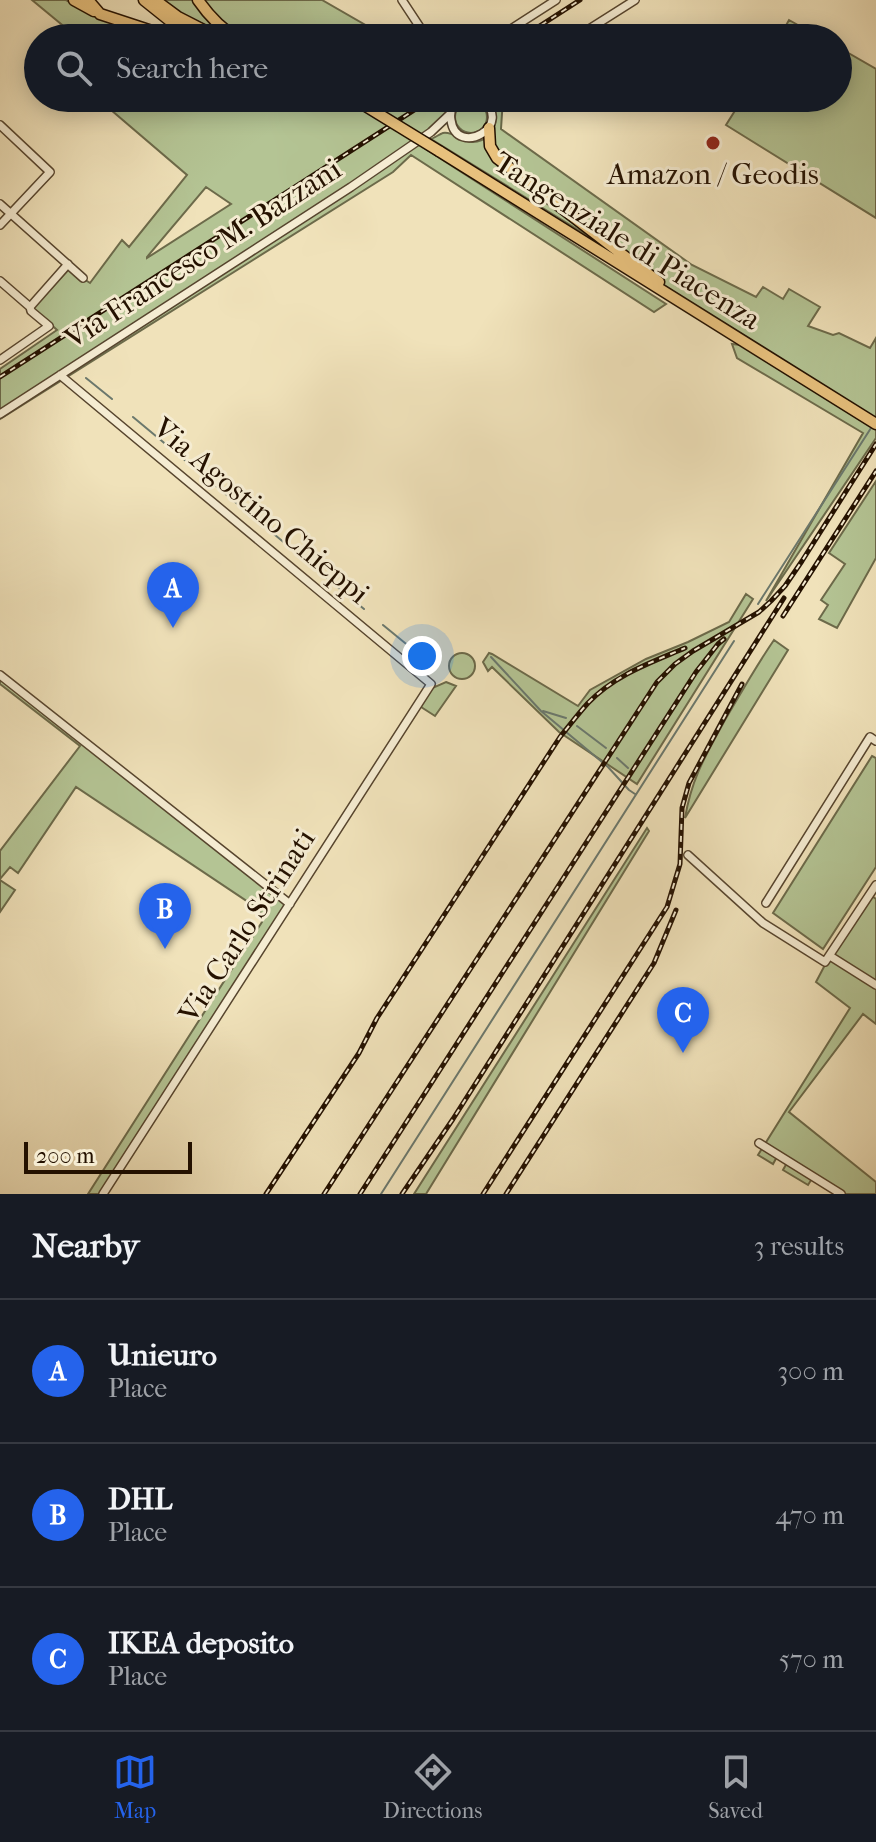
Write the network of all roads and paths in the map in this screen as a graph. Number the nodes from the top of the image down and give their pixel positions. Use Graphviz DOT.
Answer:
graph roads {
  1 [pos="74,0"];
  2 [pos="88,0"];
  3 [pos="144,0"];
  4 [pos="155,0"];
  5 [pos="198,0"];
  6 [pos="402,0"];
  7 [pos="556,0"];
  8 [pos="635,0"];
  9 [pos="100,14"];
  10 [pos="176,20"];
  11 [pos="130,24"];
  12 [pos="181,24"];
  13 [pos="186,24"];
  14 [pos="217,24"];
  15 [pos="418,24"];
  16 [pos="519,24"];
  17 [pos="597,24"];
  18 [pos="375,112"];
  19 [pos="491,112"];
  20 [pos="450,114"];
  21 [pos="0,125"];
  22 [pos="489,128"];
  23 [pos="431,132"];
  24 [pos="456,132"];
  25 [pos="0,204"];
  26 [pos="11,213"];
  27 [pos="0,225"];
  28 [pos="68,264"];
  29 [pos="83,278"];
  30 [pos="0,281"];
  31 [pos="30,307"];
  32 [pos="704,317"];
  33 [pos="2,356"];
  34 [pos="60,375"];
  35 [pos="0,414"];
  36 [pos="876,424"];
  37 [pos="0,675"];
  38 [pos="431,684"];
  39 [pos="876,741"];
  40 [pos="688,855"];
  41 [pos="876,885"];
  42 [pos="873,894"];
  43 [pos="766,903"];
  44 [pos="290,904"];
  45 [pos="830,956"];
  46 [pos="876,985"];
  47 [pos="759,1143"];
  48 [pos="103,1194"];
  49 [pos="841,1194"];
  1 -- 9 [label="highway"];
  2 -- 9 [label="highway"];
  3 -- 10 [label="highway"];
  4 -- 10 [label="highway"];
  5 -- 14 [label="highway"];
  6 -- 15 [label="street"];
  7 -- 16 [label="street"];
  8 -- 17 [label="street"];
  9 -- 11 [label="highway"];
  10 -- 12 [label="highway"];
  10 -- 13 [label="highway"];
  18 -- 32 [label="highway, Tangenziale di Piacenza, bridge"];
  19 -- 22 [label="street"];
  20 -- 23 [label="street, Via Francesco M. Bazzani"];
  20 -- 24 [label="street"];
  21 -- 26 [label="street"];
  22 -- 24 [label="street"];
  22 -- 32 [label="highway"];
  23 -- 24 [label="street"];
  23 -- 34 [label="street, Via Francesco M. Bazzani"];
  25 -- 26 [label="street"];
  26 -- 27 [label="street"];
  26 -- 28 [label="street"];
  28 -- 29 [label="street"];
  28 -- 31 [label="street"];
  30 -- 31 [label="street"];
  31 -- 33 [label="street"];
  32 -- 36 [label="highway, Tangenziale di Piacenza"];
  34 -- 35 [label="street, Via Francesco M. Bazzani"];
  34 -- 38 [label="street, Via Agostino Chieppi"];
  37 -- 44 [label="street"];
  38 -- 44 [label="street, Via Carlo Strinati"];
  39 -- 43 [label="street"];
  40 -- 45 [label="street"];
  41 -- 42 [label="street"];
  42 -- 45 [label="street"];
  44 -- 48 [label="street, Via Carlo Strinati"];
  45 -- 46 [label="street"];
  47 -- 49 [label="street"];
}
